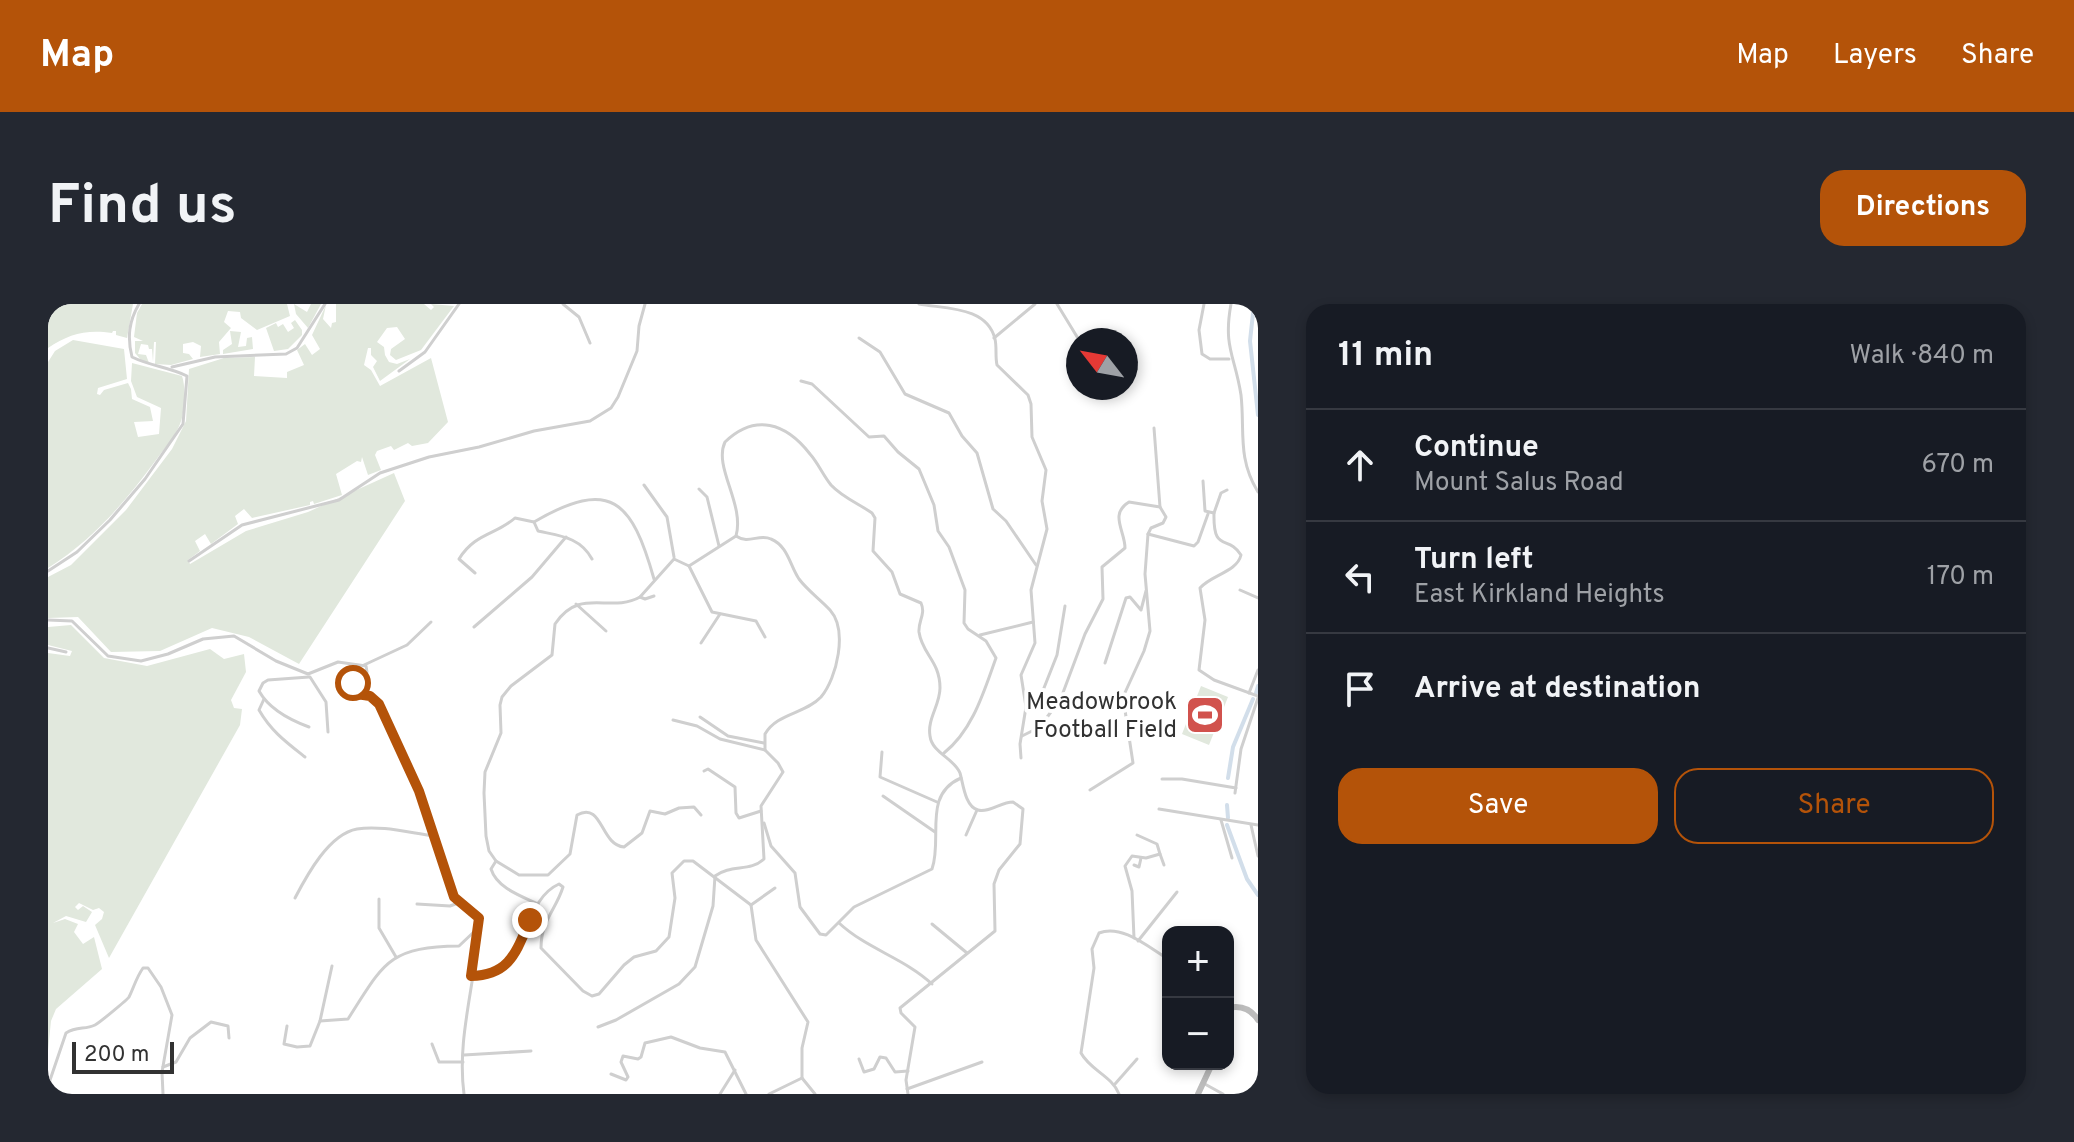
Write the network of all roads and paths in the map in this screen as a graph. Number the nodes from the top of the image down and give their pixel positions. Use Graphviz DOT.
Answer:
graph roads {
  1 [pos="139,304"];
  2 [pos="325,304"];
  3 [pos="459,304"];
  4 [pos="563,304"];
  5 [pos="645,304"];
  6 [pos="919,304"];
  7 [pos="1035,304"];
  8 [pos="1057,304"];
  9 [pos="1204,304"];
  10 [pos="1231,304"];
  11 [pos="1072,328"];
  12 [pos="859,338"];
  13 [pos="994,338"];
  14 [pos="590,343"];
  15 [pos="1231,359"];
  16 [pos="171,367"];
  17 [pos="399,371"];
  18 [pos="801,381"];
  19 [pos="1154,428"];
  20 [pos="1203,481"];
  21 [pos="644,485"];
  22 [pos="699,489"];
  23 [pos="1227,490"];
  24 [pos="1258,492"];
  25 [pos="1160,507"];
  26 [pos="1211,513"];
  27 [pos="534,522"];
  28 [pos="1148,534"];
  29 [pos="736,536"];
  30 [pos="566,537"];
  31 [pos="719,546"];
  32 [pos="592,559"];
  33 [pos="674,559"];
  34 [pos="189,561"];
  35 [pos="1036,565"];
  36 [pos="689,566"];
  37 [pos="48,571"];
  38 [pos="475,573"];
  39 [pos="654,581"];
  40 [pos="1147,587"];
  41 [pos="1240,590"];
  42 [pos="654,596"];
  43 [pos="640,597"];
  44 [pos="1258,598"];
  45 [pos="576,604"];
  46 [pos="1065,606"];
  47 [pos="720,614"];
  48 [pos="48,620"];
  49 [pos="431,622"];
  50 [pos="1033,622"];
  51 [pos="474,627"];
  52 [pos="606,631"];
  53 [pos="980,635"];
  54 [pos="765,637"];
  55 [pos="701,643"];
  56 [pos="48,648"];
  57 [pos="66,652"];
  58 [pos="1105,663"];
  59 [pos="364,665"];
  60 [pos="1258,670"];
  61 [pos="309,676"];
  62 [pos="1249,693"];
  63 [pos="1258,697"];
  64 [pos="264,699"];
  65 [pos="1026,701"];
  66 [pos="700,717"];
  67 [pos="673,720"];
  68 [pos="309,727"];
  69 [pos="328,732"];
  70 [pos="1020,736"];
  71 [pos="764,743"];
  72 [pos="765,750"];
  73 [pos="882,752"];
  74 [pos="942,754"];
  75 [pos="305,757"];
  76 [pos="1021,758"];
  77 [pos="704,771"];
  78 [pos="961,778"];
  79 [pos="1162,779"];
  80 [pos="1236,788"];
  81 [pos="1090,790"];
  82 [pos="1235,793"];
  83 [pos="883,796"];
  84 [pos="937,802"];
  85 [pos="1159,809"];
  86 [pos="977,810"];
  87 [pos="761,811"];
  88 [pos="701,815"];
  89 [pos="762,819"];
  90 [pos="1221,820"];
  91 [pos="1250,825"];
  92 [pos="1258,825"];
  93 [pos="935,832"];
  94 [pos="966,835"];
  95 [pos="1137,835"];
  96 [pos="434,836"];
  97 [pos="1160,854"];
  98 [pos="1258,856"];
  99 [pos="1141,857"];
  100 [pos="1232,858"];
  101 [pos="496,861"];
  102 [pos="1134,865"];
  103 [pos="1164,865"];
  104 [pos="715,876"];
  105 [pos="775,888"];
  106 [pos="1177,892"];
  107 [pos="295,898"];
  108 [pos="379,899"];
  109 [pos="461,902"];
  110 [pos="417,904"];
  111 [pos="538,904"];
  112 [pos="751,905"];
  113 [pos="839,923"];
  114 [pos="932,924"];
  115 [pos="478,928"];
  116 [pos="1136,940"];
  117 [pos="967,953"];
  118 [pos="1162,955"];
  119 [pos="396,957"];
  120 [pos="332,966"];
  121 [pos="471,976"];
  122 [pos="932,984"];
  123 [pos="1234,1008"];
  124 [pos="1258,1020"];
  125 [pos="320,1021"];
  126 [pos="287,1026"];
  127 [pos="598,1027"];
  128 [pos="229,1038"];
  129 [pos="432,1044"];
  130 [pos="531,1051"];
  131 [pos="464,1055"];
  132 [pos="859,1059"];
  133 [pos="1137,1059"];
  134 [pos="463,1062"];
  135 [pos="982,1062"];
  136 [pos="163,1067"];
  137 [pos="735,1070"];
  138 [pos="1209,1070"];
  139 [pos="908,1071"];
  140 [pos="611,1074"];
  141 [pos="802,1078"];
  142 [pos="1203,1083"];
  143 [pos="1115,1084"];
  144 [pos="48,1086"];
  145 [pos="908,1092"];
  146 [pos="163,1094"];
  147 [pos="464,1094"];
  148 [pos="720,1094"];
  149 [pos="746,1094"];
  150 [pos="769,1094"];
  151 [pos="815,1094"];
  152 [pos="1119,1094"];
  153 [pos="1198,1094"];
  154 [pos="1223,1094"];
  1 -- 16 [label="street"];
  2 -- 16 [label="street"];
  3 -- 17 [label="street"];
  4 -- 14 [label="street"];
  5 -- 34 [label="street"];
  6 -- 13 [label="street"];
  7 -- 13 [label="street"];
  8 -- 11 [label="street"];
  9 -- 15 [label="street"];
  10 -- 15 [label="street"];
  12 -- 35 [label="street"];
  13 -- 35 [label="street"];
  15 -- 24 [label="street"];
  16 -- 37 [label="street"];
  18 -- 53 [label="street"];
  19 -- 25 [label="street"];
  20 -- 26 [label="street"];
  21 -- 33 [label="street"];
  22 -- 31 [label="street"];
  23 -- 26 [label="street"];
  25 -- 28 [label="street"];
  25 -- 70 [label="street"];
  26 -- 28 [label="street"];
  26 -- 62 [label="street"];
  27 -- 30 [label="street"];
  27 -- 38 [label="street"];
  27 -- 39 [label="street"];
  28 -- 40 [label="street"];
  29 -- 31 [label="street"];
  29 -- 71 [label="street"];
  29 -- 74 [label="street"];
  30 -- 32 [label="street"];
  30 -- 51 [label="street"];
  31 -- 36 [label="street"];
  33 -- 36 [label="street"];
  33 -- 39 [label="street"];
  35 -- 50 [label="street"];
  36 -- 47 [label="street"];
  39 -- 43 [label="street"];
  40 -- 58 [label="street"];
  40 -- 81 [label="street"];
  41 -- 44 [label="street"];
  42 -- 43 [label="street"];
  43 -- 45 [label="street"];
  45 -- 52 [label="street"];
  45 -- 101 [label="street"];
  46 -- 65 [label="street"];
  47 -- 54 [label="street"];
  47 -- 55 [label="street"];
  48 -- 61 [label="street"];
  49 -- 59 [label="street"];
  50 -- 53 [label="street"];
  50 -- 65 [label="street"];
  53 -- 74 [label="street"];
  56 -- 57 [label="street"];
  59 -- 61 [label="street"];
  59 -- 96 [label="street"];
  60 -- 62 [label="street"];
  61 -- 64 [label="street"];
  61 -- 69 [label="street"];
  62 -- 63 [label="street"];
  63 -- 80 [label="street"];
  64 -- 68 [label="street"];
  64 -- 75 [label="street"];
  65 -- 70 [label="street"];
  66 -- 71 [label="street"];
  67 -- 72 [label="street"];
  70 -- 76 [label="street"];
  71 -- 72 [label="street"];
  72 -- 87 [label="street"];
  73 -- 84 [label="street"];
  74 -- 78 [label="street"];
  77 -- 87 [label="street"];
  78 -- 84 [label="street"];
  78 -- 86 [label="street"];
  79 -- 80 [label="street"];
  80 -- 82 [label="street"];
  83 -- 93 [label="street"];
  84 -- 93 [label="street"];
  85 -- 90 [label="street"];
  86 -- 94 [label="street"];
  86 -- 117 [label="street"];
  87 -- 89 [label="street"];
  88 -- 101 [label="street"];
  89 -- 104 [label="street"];
  89 -- 113 [label="street"];
  90 -- 91 [label="street"];
  90 -- 100 [label="street"];
  91 -- 92 [label="street"];
  91 -- 98 [label="street"];
  93 -- 113 [label="street"];
  95 -- 97 [label="street"];
  96 -- 107 [label="street"];
  96 -- 109 [label="street"];
  97 -- 99 [label="street"];
  97 -- 103 [label="street"];
  99 -- 102 [label="street"];
  99 -- 116 [label="street"];
  101 -- 111 [label="street"];
  104 -- 111 [label="street"];
  104 -- 112 [label="street"];
  104 -- 127 [label="street"];
  105 -- 112 [label="street"];
  106 -- 116 [label="street"];
  108 -- 119 [label="street"];
  109 -- 110 [label="street"];
  109 -- 115 [label="street"];
  111 -- 121 [label="street"];
  112 -- 141 [label="street"];
  113 -- 122 [label="street"];
  114 -- 117 [label="street"];
  115 -- 119 [label="street"];
  115 -- 121 [label="street"];
  116 -- 118 [label="street"];
  116 -- 143 [label="street"];
  117 -- 122 [label="street"];
  119 -- 125 [label="street"];
  120 -- 125 [label="street"];
  121 -- 131 [label="street"];
  122 -- 139 [label="street"];
  123 -- 124 [label="main road"];
  125 -- 126 [label="street"];
  128 -- 136 [label="street"];
  129 -- 134 [label="street"];
  130 -- 131 [label="street"];
  131 -- 134 [label="street"];
  132 -- 139 [label="street"];
  133 -- 143 [label="street"];
  134 -- 147 [label="street"];
  135 -- 145 [label="street"];
  136 -- 144 [label="street"];
  136 -- 146 [label="street"];
  137 -- 140 [label="street"];
  137 -- 148 [label="street"];
  137 -- 149 [label="street"];
  138 -- 142 [label="main road"];
  139 -- 145 [label="street"];
  141 -- 150 [label="street"];
  141 -- 151 [label="street"];
  142 -- 153 [label="main road"];
  142 -- 154 [label="street"];
  143 -- 152 [label="street"];
}
